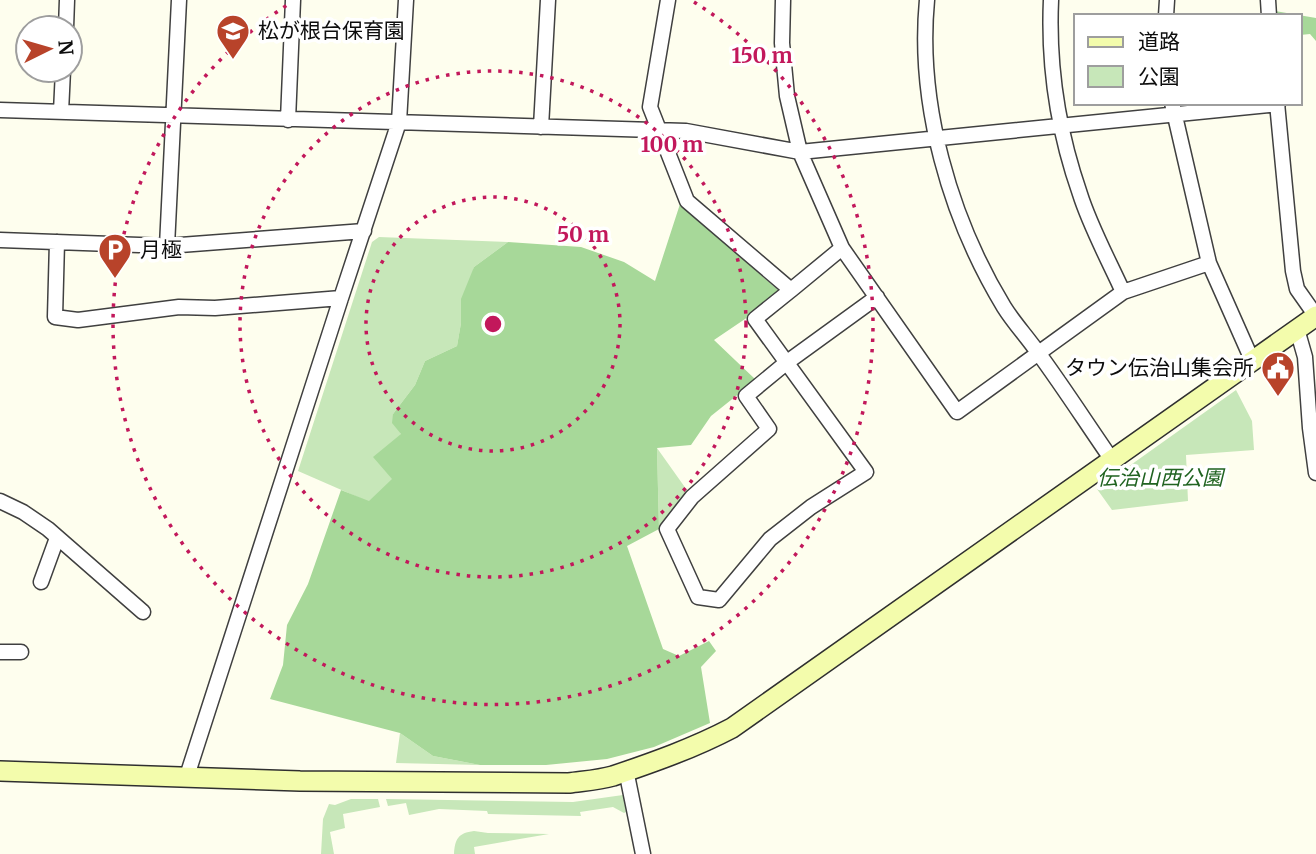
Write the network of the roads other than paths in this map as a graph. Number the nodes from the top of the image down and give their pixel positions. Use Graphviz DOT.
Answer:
graph roads {
  1 [pos="180,0"];
  2 [pos="293,0"];
  3 [pos="405,0"];
  4 [pos="548,0"];
  5 [pos="668,0"];
  6 [pos="783,0"];
  7 [pos="927,0"];
  8 [pos="1051,0"];
  9 [pos="63,84"];
  10 [pos="1256,105"];
  11 [pos="1277,105"];
  12 [pos="1173,109"];
  13 [pos="0,110"];
  14 [pos="61,112"];
  15 [pos="173,115"];
  16 [pos="288,120"];
  17 [pos="399,122"];
  18 [pos="1060,126"];
  19 [pos="541,127"];
  20 [pos="661,131"];
  21 [pos="936,138"];
  22 [pos="800,152"];
  23 [pos="364,231"];
  24 [pos="0,240"];
  25 [pos="57,242"];
  26 [pos="167,246"];
  27 [pos="842,248"];
  28 [pos="1209,263"];
  29 [pos="791,290"];
  30 [pos="1123,292"];
  31 [pos="877,297"];
  32 [pos="341,298"];
  33 [pos="1316,316"];
  34 [pos="1297,329"];
  35 [pos="1039,353"];
  36 [pos="1252,360"];
  37 [pos="786,363"];
  38 [pos="1313,428"];
  39 [pos="1112,460"];
  40 [pos="1316,473"];
  41 [pos="0,501"];
  42 [pos="57,538"];
  43 [pos="41,582"];
  44 [pos="143,612"];
  45 [pos="0,652"];
  46 [pos="21,652"];
  47 [pos="626,770"];
  48 [pos="0,771"];
  49 [pos="187,776"];
  50 [pos="643,854"];
  1 -- 15 [label="street"];
  2 -- 16 [label="street"];
  3 -- 17 [label="street"];
  4 -- 19 [label="street"];
  5 -- 20 [label="street"];
  6 -- 22 [label="street"];
  7 -- 21 [label="street"];
  8 -- 18 [label="street"];
  9 -- 14 [label="street"];
  10 -- 12 [label="street"];
  11 -- 33 [label="street"];
  12 -- 18 [label="street"];
  12 -- 28 [label="street"];
  13 -- 14 [label="street"];
  14 -- 15 [label="street"];
  15 -- 16 [label="street"];
  15 -- 26 [label="street"];
  16 -- 17 [label="street"];
  17 -- 19 [label="street"];
  17 -- 23 [label="street"];
  18 -- 21 [label="street"];
  18 -- 30 [label="street"];
  19 -- 20 [label="street"];
  20 -- 22 [label="street"];
  20 -- 29 [label="street"];
  21 -- 22 [label="street"];
  21 -- 35 [label="street"];
  22 -- 27 [label="street"];
  23 -- 26 [label="street"];
  23 -- 32 [label="street"];
  24 -- 25 [label="street"];
  25 -- 26 [label="street"];
  25 -- 32 [label="street"];
  27 -- 29 [label="street"];
  27 -- 31 [label="street"];
  28 -- 30 [label="street"];
  28 -- 36 [label="street"];
  29 -- 37 [label="street"];
  30 -- 35 [label="street"];
  31 -- 35 [label="street"];
  31 -- 37 [label="street"];
  32 -- 49 [label="street"];
  33 -- 34 [label="street"];
  34 -- 36 [label="street"];
  34 -- 38 [label="street"];
  35 -- 39 [label="street"];
  36 -- 39 [label="street"];
  37 -- 37 [label="street"];
  38 -- 40 [label="street"];
  39 -- 47 [label="street"];
  41 -- 42 [label="street"];
  42 -- 43 [label="street"];
  42 -- 44 [label="street"];
  45 -- 46 [label="street"];
  47 -- 49 [label="street"];
  47 -- 50 [label="street"];
  48 -- 49 [label="street"];
}
